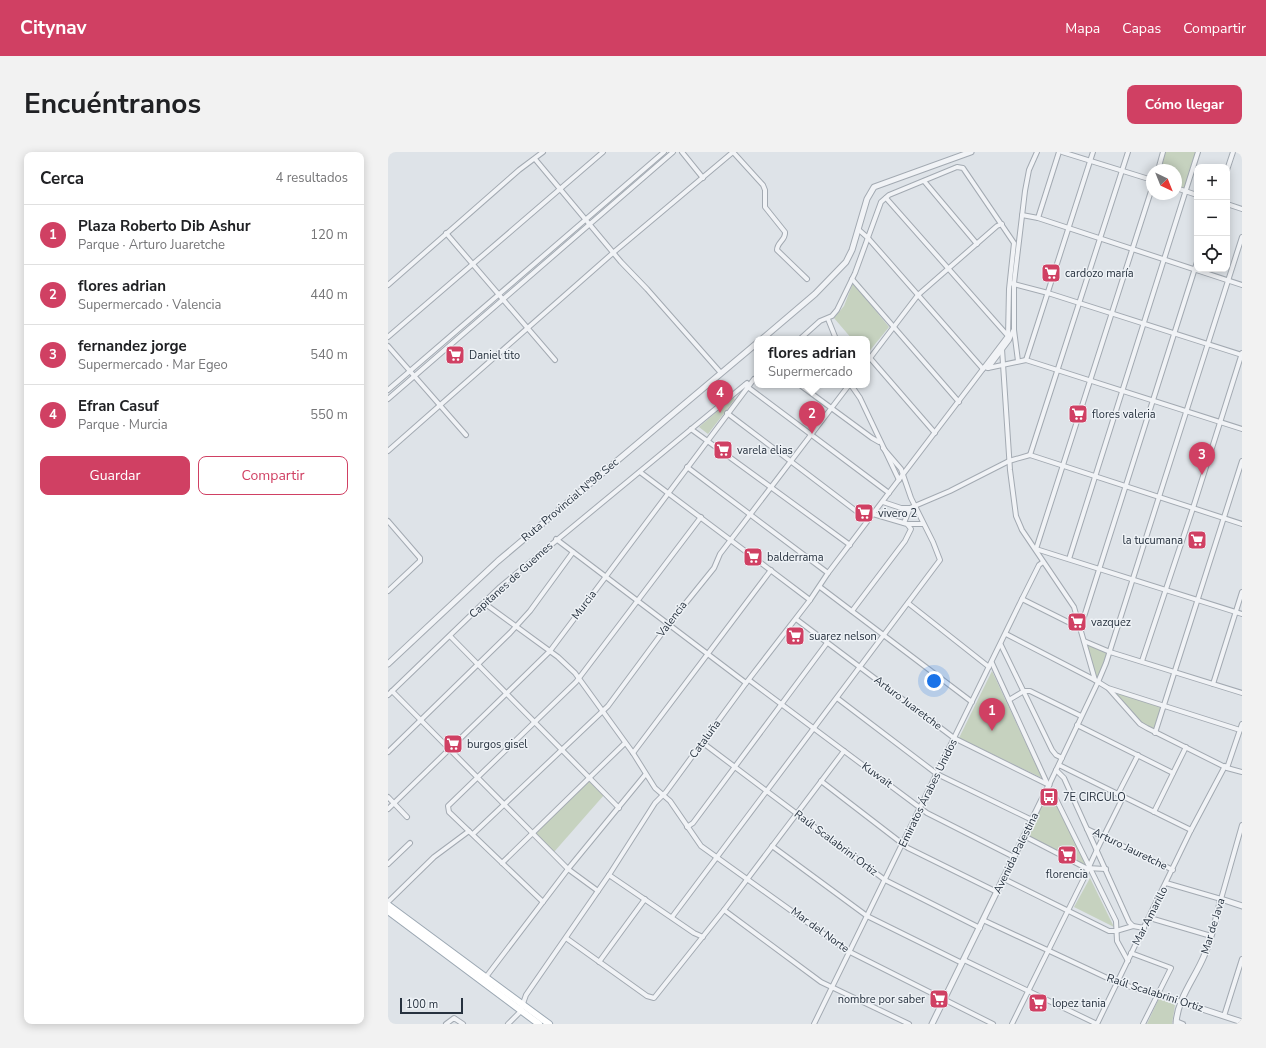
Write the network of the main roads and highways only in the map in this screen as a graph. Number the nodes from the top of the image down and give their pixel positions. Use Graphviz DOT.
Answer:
graph roads {
  1 [pos="389,903"];
  2 [pos="388,911"];
  3 [pos="522,1007"];
  4 [pos="539,1024"];
  5 [pos="549,1024"];
  1 -- 3 [label="main road"];
  2 -- 3 [label="main road"];
  3 -- 4 [label="main road"];
  3 -- 5 [label="main road"];
}
